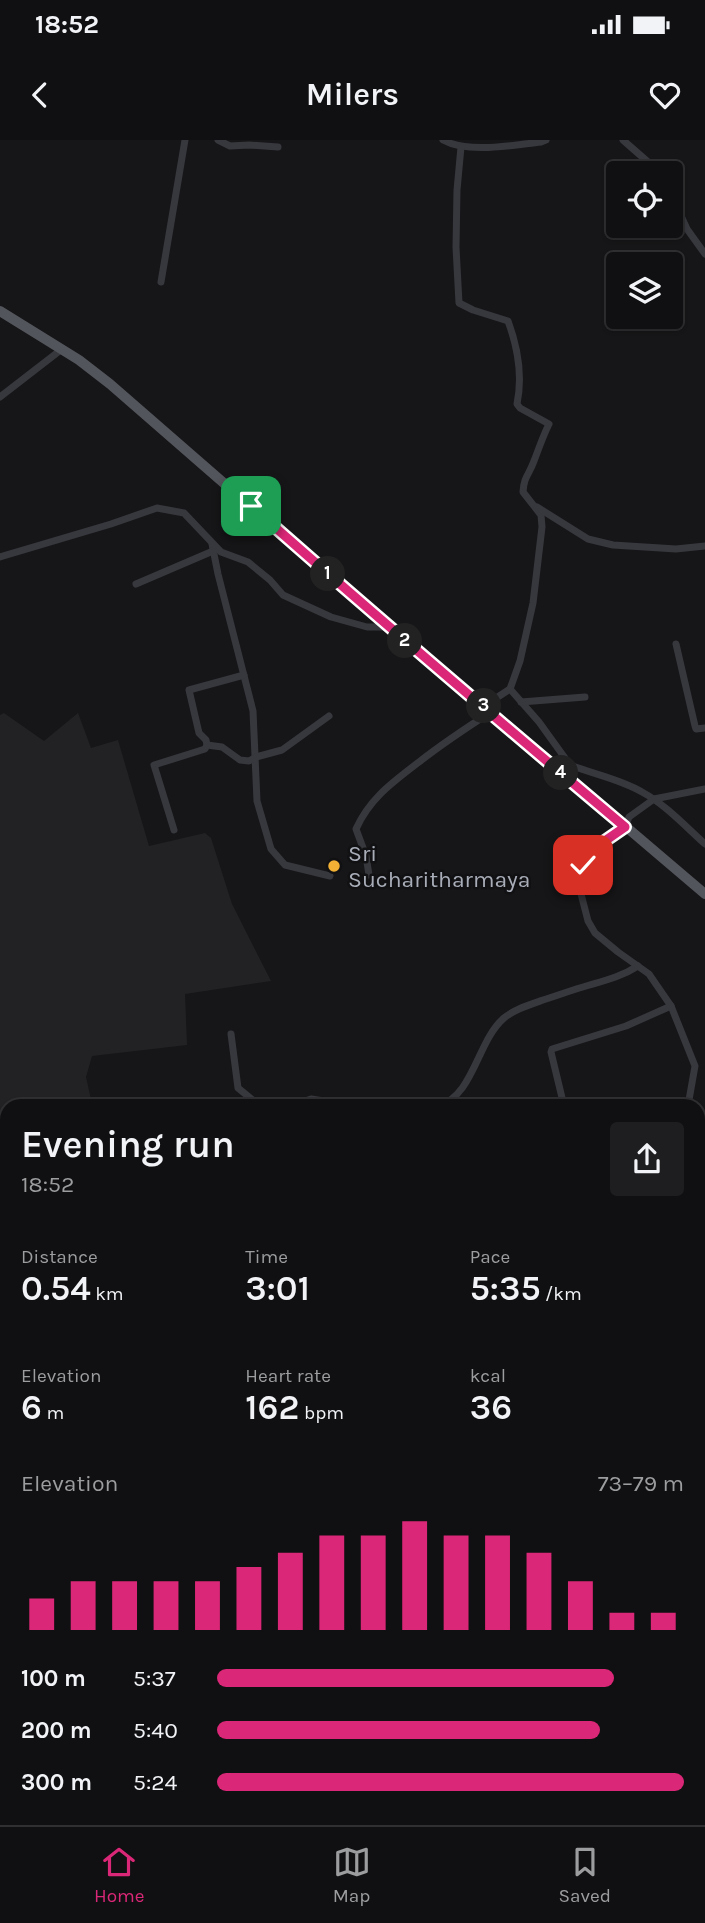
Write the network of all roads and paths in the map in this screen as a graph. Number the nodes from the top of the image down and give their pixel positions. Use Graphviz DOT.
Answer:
graph roads {
  1 [pos="185,140"];
  2 [pos="218,140"];
  3 [pos="443,140"];
  4 [pos="546,140"];
  5 [pos="622,140"];
  6 [pos="461,146"];
  7 [pos="278,147"];
  8 [pos="646,161"];
  9 [pos="683,220"];
  10 [pos="705,254"];
  11 [pos="161,282"];
  12 [pos="0,311"];
  13 [pos="62,349"];
  14 [pos="0,397"];
  15 [pos="534,505"];
  16 [pos="705,546"];
  17 [pos="213,547"];
  18 [pos="0,557"];
  19 [pos="136,584"];
  20 [pos="388,627"];
  21 [pos="676,644"];
  22 [pos="244,675"];
  23 [pos="510,689"];
  24 [pos="585,697"];
  25 [pos="521,702"];
  26 [pos="488,709"];
  27 [pos="328,716"];
  28 [pos="705,728"];
  29 [pos="207,745"];
  30 [pos="256,757"];
  31 [pos="565,769"];
  32 [pos="705,789"];
  33 [pos="654,799"];
  34 [pos="625,827"];
  35 [pos="174,830"];
  36 [pos="705,844"];
  37 [pos="369,875"];
  38 [pos="330,876"];
  39 [pos="705,894"];
  40 [pos="638,966"];
  41 [pos="671,1006"];
  42 [pos="231,1034"];
  43 [pos="251,1099"];
  44 [pos="450,1099"];
  45 [pos="562,1099"];
  46 [pos="690,1099"];
  1 -- 11 [label="street"];
  2 -- 7 [label="street"];
  3 -- 6 [label="street"];
  4 -- 6 [label="street"];
  5 -- 8 [label="street"];
  6 -- 15 [label="street"];
  9 -- 10 [label="street"];
  12 -- 13 [label="main road"];
  13 -- 14 [label="street"];
  13 -- 20 [label="main road"];
  15 -- 16 [label="street"];
  15 -- 23 [label="street"];
  17 -- 18 [label="street"];
  17 -- 19 [label="street"];
  17 -- 20 [label="street"];
  17 -- 22 [label="street"];
  20 -- 26 [label="main road"];
  21 -- 28 [label="street"];
  22 -- 29 [label="street"];
  22 -- 30 [label="street"];
  23 -- 25 [label="street"];
  23 -- 26 [label="street"];
  24 -- 25 [label="street"];
  25 -- 31 [label="street"];
  26 -- 31 [label="main road"];
  26 -- 37 [label="street"];
  27 -- 30 [label="street"];
  29 -- 30 [label="street"];
  29 -- 35 [label="street"];
  30 -- 38 [label="street"];
  31 -- 33 [label="street"];
  31 -- 34 [label="main road"];
  32 -- 33 [label="street"];
  33 -- 34 [label="street"];
  33 -- 36 [label="street"];
  34 -- 39 [label="main road"];
  34 -- 40 [label="street"];
  40 -- 41 [label="street"];
  40 -- 44 [label="street"];
  41 -- 45 [label="street"];
  41 -- 46 [label="street"];
  42 -- 43 [label="street"];
}
